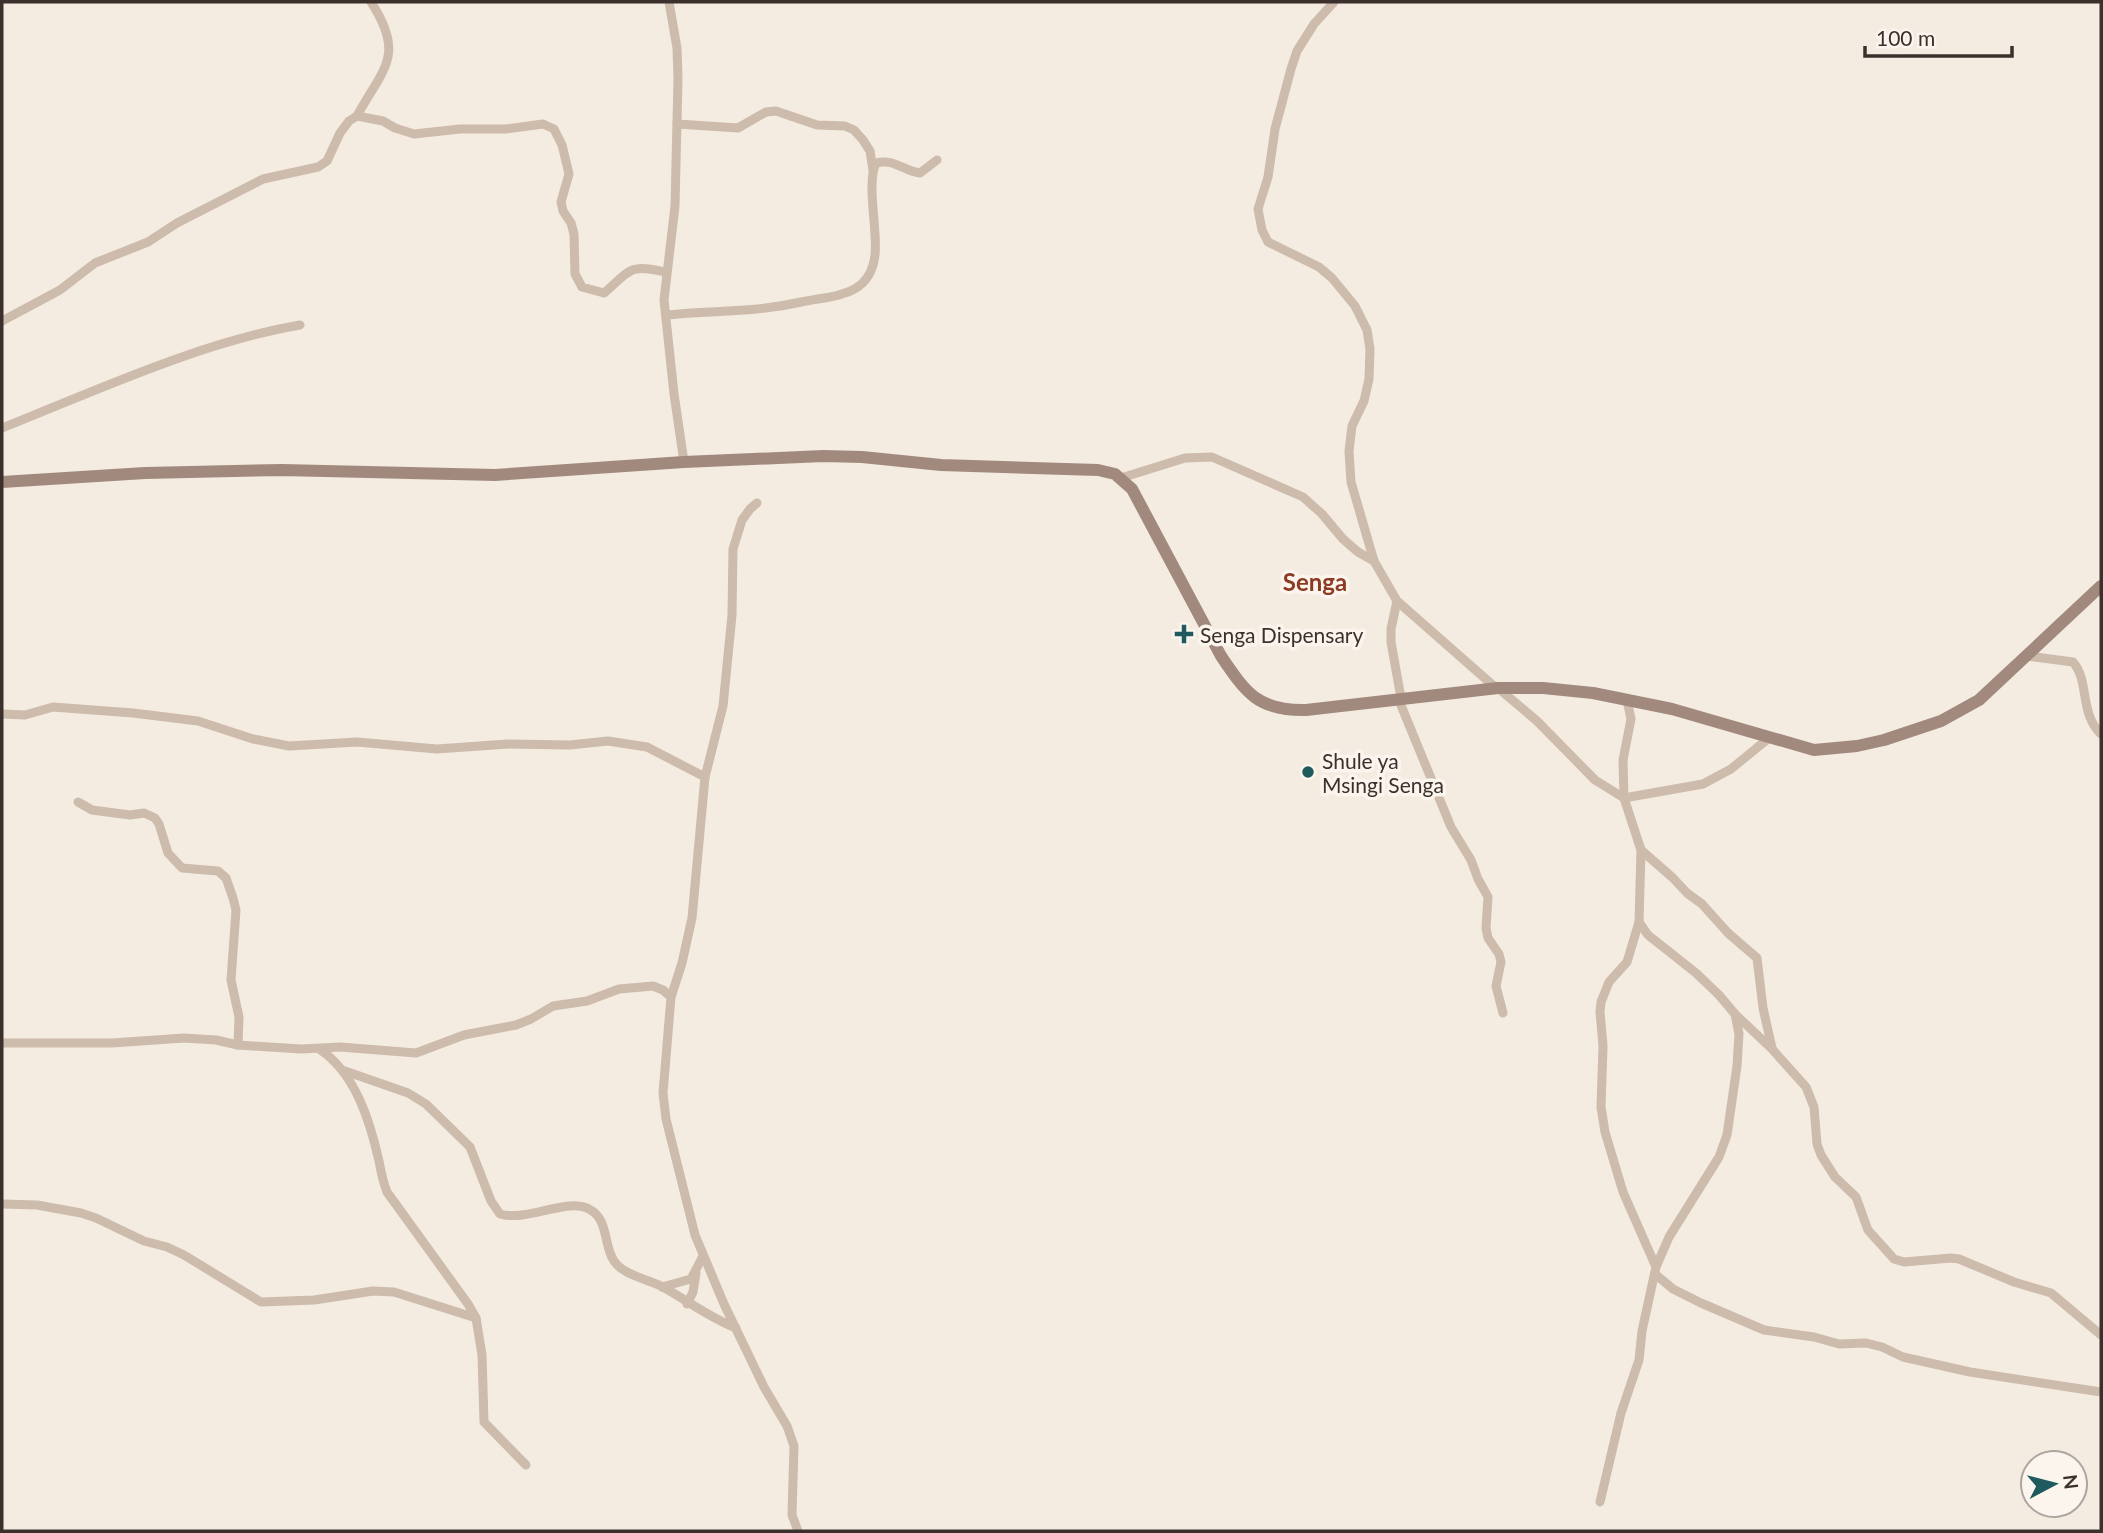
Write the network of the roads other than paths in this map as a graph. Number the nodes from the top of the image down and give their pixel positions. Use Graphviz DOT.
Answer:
graph roads {
  1 [pos="371,2"];
  2 [pos="669,2"];
  3 [pos="1334,2"];
  4 [pos="357,116"];
  5 [pos="677,124"];
  6 [pos="937,160"];
  7 [pos="873,170"];
  8 [pos="666,272"];
  9 [pos="667,315"];
  10 [pos="2,321"];
  11 [pos="300,325"];
  12 [pos="2,428"];
  13 [pos="684,462"];
  14 [pos="1121,478"];
  15 [pos="2,482"];
  16 [pos="757,503"];
  17 [pos="1374,561"];
  18 [pos="2101,586"];
  19 [pos="1397,601"];
  20 [pos="2027,656"];
  21 [pos="1497,688"];
  22 [pos="1399,698"];
  23 [pos="1627,699"];
  24 [pos="2,714"];
  25 [pos="2101,734"];
  26 [pos="1769,738"];
  27 [pos="705,777"];
  28 [pos="1624,798"];
  29 [pos="78,802"];
  30 [pos="1641,850"];
  31 [pos="1639,922"];
  32 [pos="671,997"];
  33 [pos="1503,1013"];
  34 [pos="1735,1014"];
  35 [pos="2,1043"];
  36 [pos="238,1045"];
  37 [pos="317,1048"];
  38 [pos="1772,1049"];
  39 [pos="345,1070"];
  40 [pos="2,1204"];
  41 [pos="703,1256"];
  42 [pos="1656,1270"];
  43 [pos="696,1272"];
  44 [pos="662,1287"];
  45 [pos="688,1304"];
  46 [pos="476,1318"];
  47 [pos="736,1328"];
  48 [pos="2101,1335"];
  49 [pos="2101,1392"];
  50 [pos="526,1465"];
  51 [pos="1600,1502"];
  52 [pos="798,1531"];
  1 -- 4 [label="street"];
  2 -- 5 [label="street"];
  3 -- 17 [label="street"];
  4 -- 8 [label="street"];
  4 -- 10 [label="street"];
  5 -- 7 [label="street"];
  5 -- 8 [label="street"];
  6 -- 7 [label="street"];
  7 -- 9 [label="street"];
  8 -- 9 [label="street"];
  9 -- 13 [label="street"];
  11 -- 12 [label="street"];
  13 -- 14 [label="street"];
  13 -- 15 [label="street"];
  14 -- 17 [label="street"];
  14 -- 22 [label="street"];
  16 -- 27 [label="street"];
  17 -- 19 [label="street"];
  18 -- 20 [label="street"];
  19 -- 21 [label="street"];
  19 -- 22 [label="street"];
  20 -- 25 [label="street"];
  20 -- 26 [label="street"];
  21 -- 22 [label="street"];
  21 -- 23 [label="street"];
  21 -- 28 [label="street"];
  22 -- 33 [label="street"];
  23 -- 26 [label="street"];
  23 -- 28 [label="street"];
  24 -- 27 [label="street"];
  26 -- 28 [label="street"];
  27 -- 32 [label="street"];
  28 -- 30 [label="street"];
  29 -- 36 [label="street"];
  30 -- 31 [label="street"];
  30 -- 38 [label="street"];
  31 -- 34 [label="street"];
  31 -- 42 [label="street"];
  32 -- 37 [label="street"];
  32 -- 41 [label="street"];
  34 -- 38 [label="street"];
  34 -- 42 [label="street"];
  35 -- 36 [label="street"];
  36 -- 37 [label="street"];
  37 -- 39 [label="street"];
  38 -- 48 [label="street"];
  39 -- 44 [label="street"];
  39 -- 46 [label="street"];
  40 -- 46 [label="street"];
  41 -- 43 [label="street"];
  41 -- 47 [label="street"];
  42 -- 49 [label="street"];
  42 -- 51 [label="street"];
  43 -- 44 [label="street"];
  43 -- 45 [label="street"];
  44 -- 45 [label="street"];
  45 -- 47 [label="street"];
  46 -- 50 [label="street"];
  47 -- 52 [label="street"];
}
